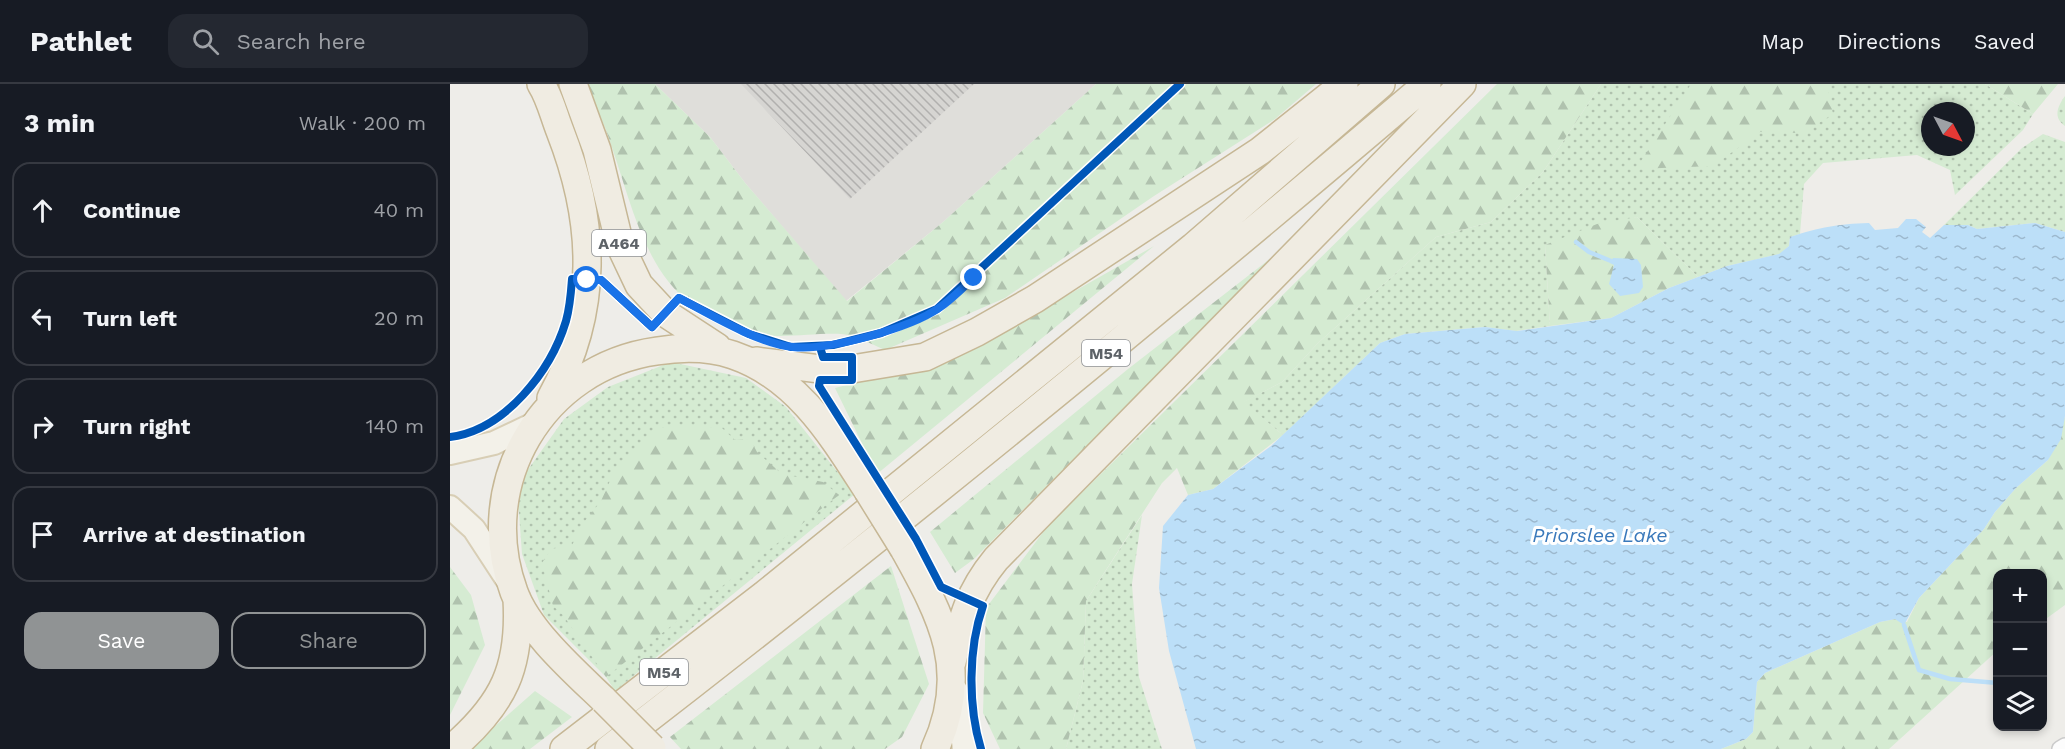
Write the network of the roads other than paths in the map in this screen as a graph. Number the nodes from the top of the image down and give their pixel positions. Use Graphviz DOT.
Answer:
graph roads {
  1 [pos="541,84"];
  2 [pos="573,84"];
  3 [pos="1344,84"];
  4 [pos="1381,84"];
  5 [pos="1426,84"];
  6 [pos="1462,84"];
  7 [pos="737,357"];
  8 [pos="539,418"];
  9 [pos="450,453"];
  10 [pos="450,507"];
  11 [pos="515,595"];
  12 [pos="953,667"];
  13 [pos="2065,746"];
  14 [pos="652,748"];
  15 [pos="451,749"];
  16 [pos="564,749"];
  17 [pos="609,749"];
  18 [pos="935,749"];
  19 [pos="964,749"];
  20 [pos="2060,749"];
  1 -- 8 [label="highway, A464"];
  2 -- 7 [label="highway, A464"];
  3 -- 7 [label="highway"];
  4 -- 16 [label="highway, M54"];
  5 -- 17 [label="highway, M54"];
  6 -- 12 [label="highway"];
  7 -- 8 [label="highway"];
  7 -- 12 [label="highway, bridge"];
  8 -- 9 [label="main road"];
  8 -- 11 [label="highway"];
  10 -- 11 [label="main road"];
  11 -- 14 [label="highway, bridge"];
  11 -- 15 [label="highway"];
  12 -- 18 [label="highway"];
  12 -- 19 [label="main road"];
  13 -- 20 [label="street"];
}
